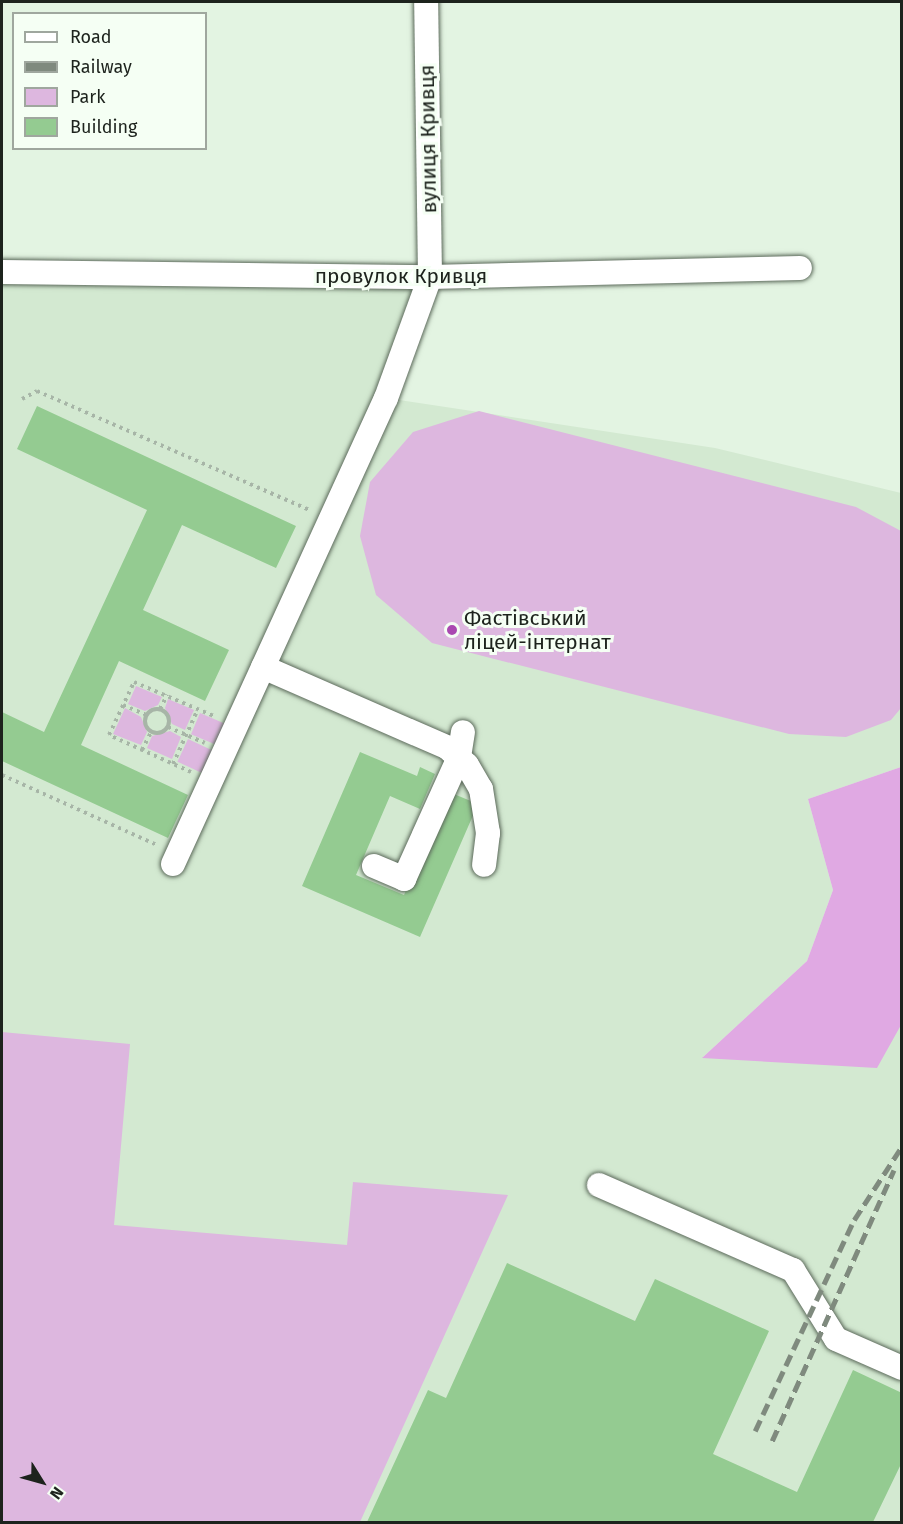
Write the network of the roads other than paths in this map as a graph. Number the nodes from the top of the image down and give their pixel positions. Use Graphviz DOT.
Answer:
graph roads {
  1 [pos="426,2"];
  2 [pos="800,268"];
  3 [pos="2,272"];
  4 [pos="430,277"];
  5 [pos="263,667"];
  6 [pos="463,732"];
  7 [pos="459,757"];
  8 [pos="176,859"];
  9 [pos="484,865"];
  10 [pos="374,866"];
  11 [pos="599,1185"];
  12 [pos="902,1368"];
  1 -- 4 [label="street, вулиця Кривця"];
  2 -- 4 [label="street, провулок Кривця"];
  3 -- 4 [label="street, провулок Кривця"];
  4 -- 5 [label="street, вулиця Кривця"];
  5 -- 7 [label="street"];
  5 -- 8 [label="street, вулиця Кривця"];
  6 -- 7 [label="street"];
  7 -- 9 [label="street"];
  7 -- 10 [label="street"];
  11 -- 12 [label="street"];
}
